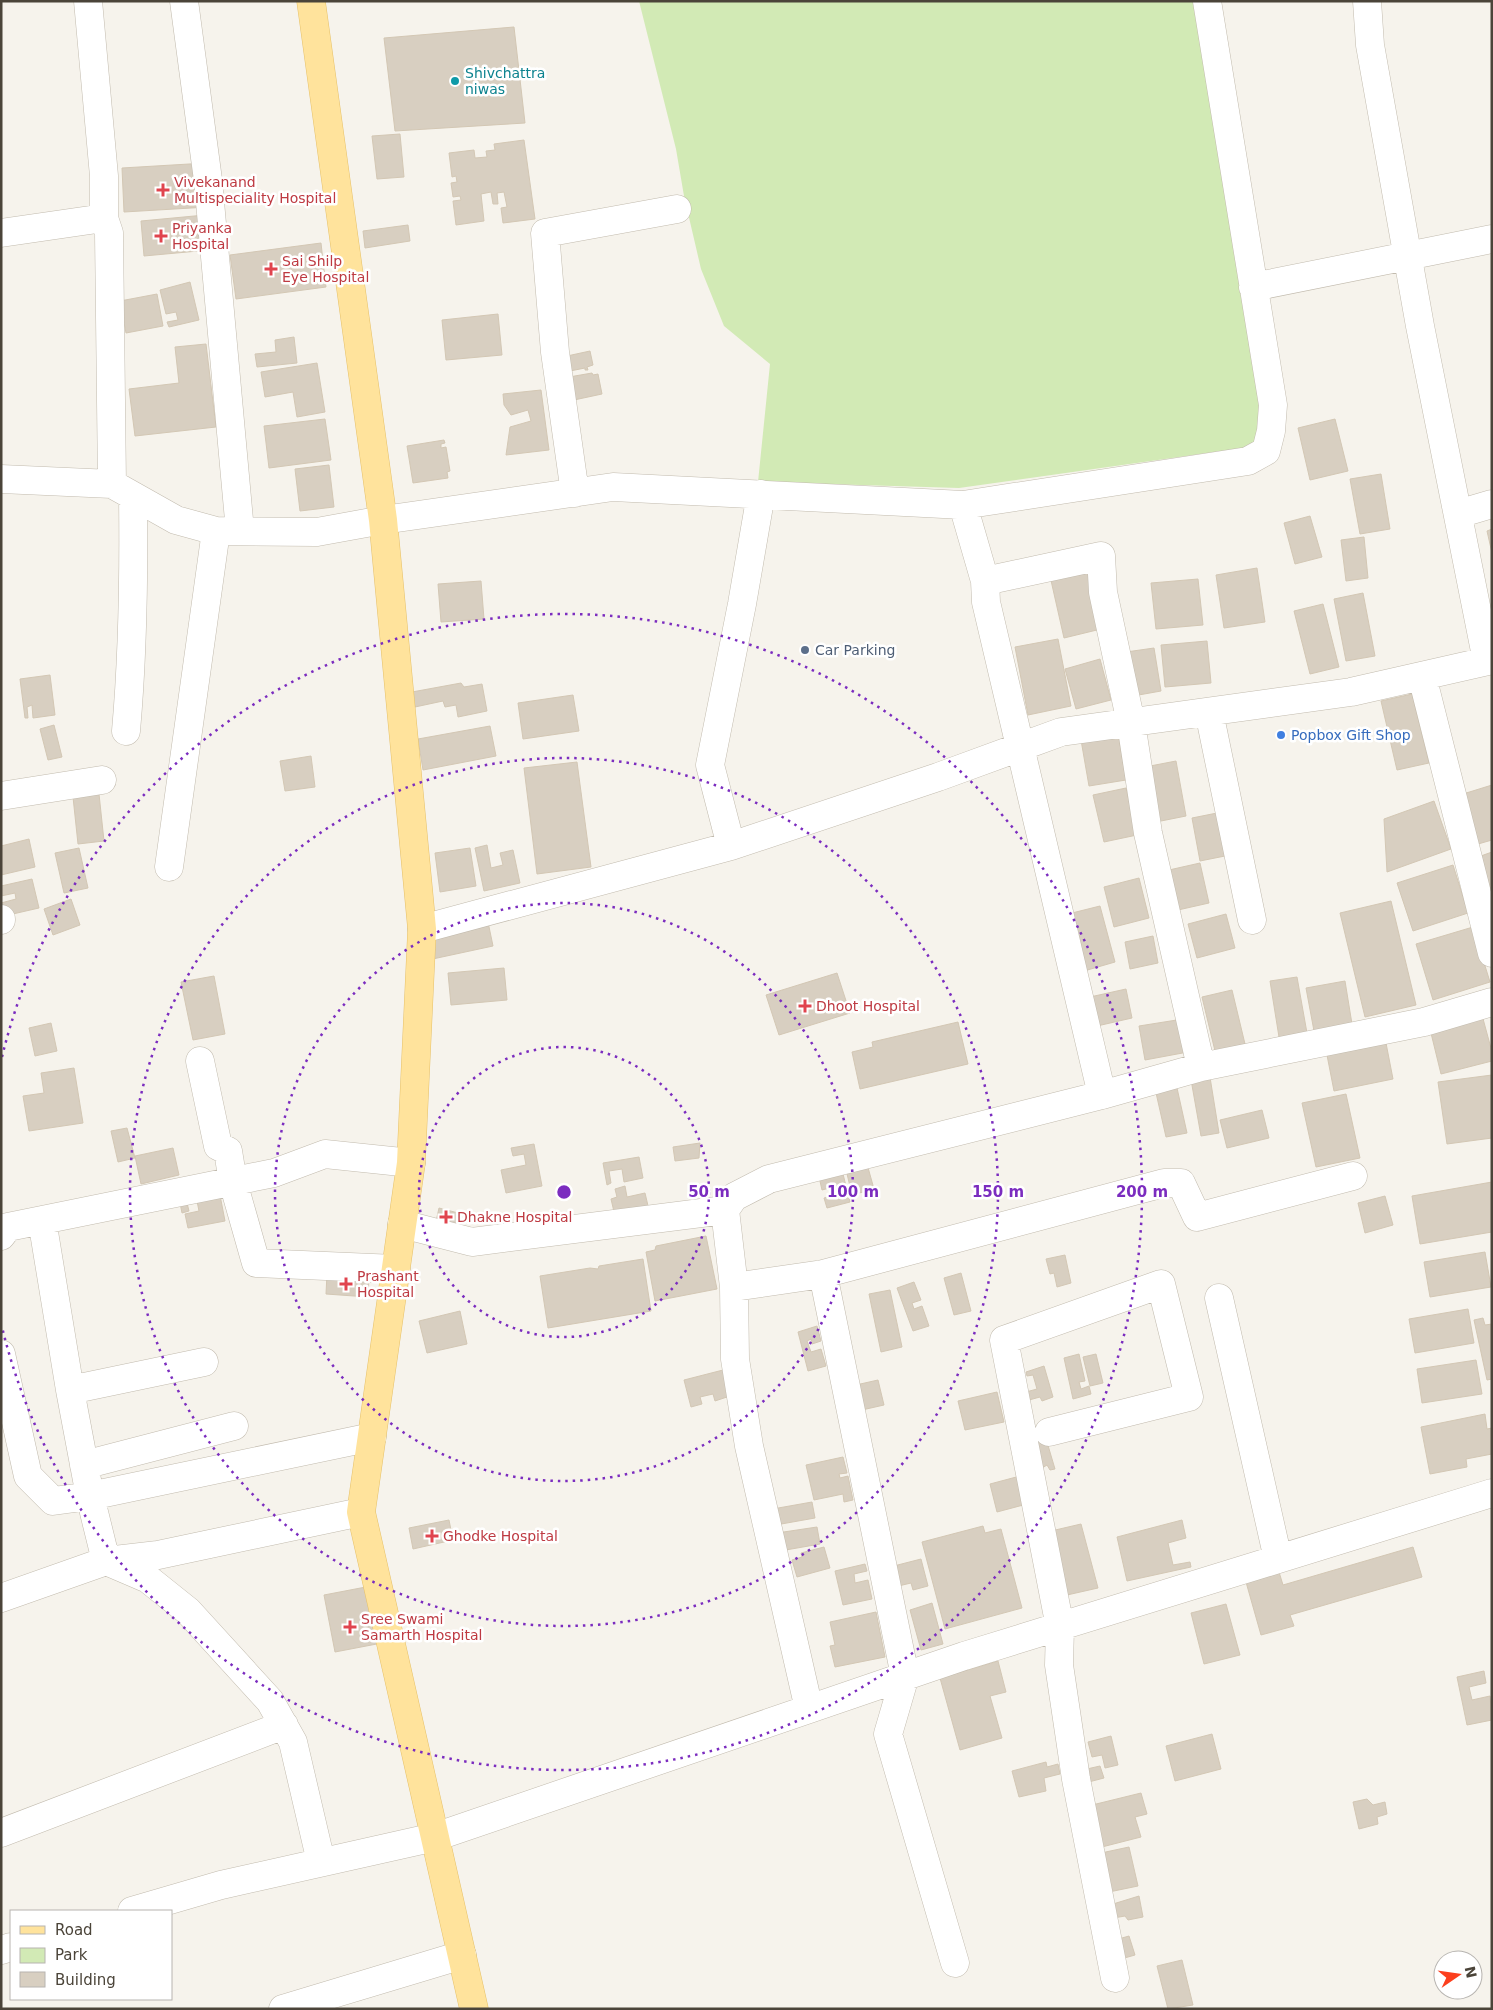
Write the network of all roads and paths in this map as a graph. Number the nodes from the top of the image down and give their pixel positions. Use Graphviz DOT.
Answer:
graph roads {
  1 [pos="88,1"];
  2 [pos="184,1"];
  3 [pos="311,1"];
  4 [pos="1207,1"];
  5 [pos="1367,1"];
  6 [pos="677,209"];
  7 [pos="104,218"];
  8 [pos="1,233"];
  9 [pos="1492,239"];
  10 [pos="1408,257"];
  11 [pos="1253,287"];
  12 [pos="1,479"];
  13 [pos="123,490"];
  14 [pos="575,493"];
  15 [pos="761,494"];
  16 [pos="1492,504"];
  17 [pos="963,505"];
  18 [pos="1458,514"];
  19 [pos="383,520"];
  20 [pos="228,531"];
  21 [pos="985,581"];
  22 [pos="1489,660"];
  23 [pos="1422,676"];
  24 [pos="1209,712"];
  25 [pos="1132,722"];
  26 [pos="126,731"];
  27 [pos="1020,747"];
  28 [pos="102,780"];
  29 [pos="1,796"];
  30 [pos="731,846"];
  31 [pos="169,867"];
  32 [pos="1252,920"];
  33 [pos="422,929"];
  34 [pos="1492,953"];
  35 [pos="1492,1002"];
  36 [pos="200,1061"];
  37 [pos="1201,1067"];
  38 [pos="1102,1095"];
  39 [pos="411,1164"];
  40 [pos="1353,1176"];
  41 [pos="233,1182"];
  42 [pos="724,1210"];
  43 [pos="42,1220"];
  44 [pos="402,1224"];
  45 [pos="1,1236"];
  46 [pos="396,1269"];
  47 [pos="823,1274"];
  48 [pos="734,1287"];
  49 [pos="1219,1298"];
  50 [pos="1,1354"];
  51 [pos="204,1362"];
  52 [pos="70,1390"];
  53 [pos="234,1426"];
  54 [pos="1049,1432"];
  55 [pos="372,1437"];
  56 [pos="84,1465"];
  57 [pos="1492,1493"];
  58 [pos="90,1496"];
  59 [pos="361,1512"];
  60 [pos="1278,1559"];
  61 [pos="106,1561"];
  62 [pos="1,1598"];
  63 [pos="1060,1627"];
  64 [pos="905,1676"];
  65 [pos="810,1709"];
  66 [pos="284,1725"];
  67 [pos="1,1833"];
  68 [pos="435,1837"];
  69 [pos="321,1862"];
  70 [pos="135,1910"];
  71 [pos="462,1956"];
  72 [pos="955,1964"];
  73 [pos="1115,1978"];
  74 [pos="283,2009"];
  75 [pos="474,2009"];
  1 -- 7 [label="street"];
  2 -- 20 [label="street"];
  3 -- 19 [label="main road"];
  4 -- 11 [label="street"];
  5 -- 10 [label="street"];
  6 -- 14 [label="street"];
  7 -- 8 [label="street"];
  7 -- 13 [label="street"];
  9 -- 10 [label="street"];
  10 -- 11 [label="street"];
  10 -- 18 [label="street"];
  11 -- 17 [label="street"];
  12 -- 13 [label="street"];
  13 -- 20 [label="street"];
  13 -- 26 [label="street"];
  14 -- 15 [label="street"];
  14 -- 19 [label="street"];
  15 -- 17 [label="street"];
  15 -- 30 [label="street"];
  16 -- 18 [label="street"];
  17 -- 21 [label="street"];
  18 -- 22 [label="street"];
  19 -- 20 [label="street"];
  19 -- 33 [label="main road"];
  20 -- 31 [label="street"];
  21 -- 25 [label="street"];
  21 -- 27 [label="street"];
  22 -- 23 [label="street"];
  23 -- 24 [label="street"];
  23 -- 34 [label="street"];
  24 -- 25 [label="street"];
  24 -- 32 [label="street"];
  25 -- 27 [label="street"];
  25 -- 37 [label="street"];
  27 -- 30 [label="street"];
  27 -- 38 [label="street"];
  28 -- 29 [label="street"];
  30 -- 33 [label="street"];
  33 -- 39 [label="main road"];
  35 -- 37 [label="street"];
  36 -- 41 [label="street"];
  37 -- 38 [label="street"];
  38 -- 42 [label="street"];
  39 -- 41 [label="street"];
  39 -- 44 [label="main road"];
  40 -- 47 [label="street"];
  41 -- 43 [label="street"];
  41 -- 46 [label="street"];
  42 -- 44 [label="street"];
  42 -- 48 [label="street"];
  43 -- 45 [label="street"];
  43 -- 52 [label="street"];
  44 -- 46 [label="main road"];
  46 -- 55 [label="main road"];
  47 -- 48 [label="street"];
  47 -- 64 [label="street"];
  48 -- 65 [label="street"];
  49 -- 60 [label="street"];
  50 -- 58 [label="street"];
  51 -- 52 [label="street"];
  52 -- 56 [label="street"];
  53 -- 56 [label="street"];
  54 -- 63 [label="street"];
  55 -- 58 [label="street"];
  55 -- 59 [label="main road"];
  56 -- 58 [label="street"];
  57 -- 60 [label="street"];
  58 -- 61 [label="street"];
  59 -- 61 [label="street"];
  59 -- 68 [label="main road"];
  60 -- 63 [label="street"];
  61 -- 62 [label="street"];
  61 -- 66 [label="street"];
  63 -- 64 [label="street"];
  63 -- 73 [label="street"];
  64 -- 65 [label="street"];
  64 -- 72 [label="street"];
  65 -- 68 [label="street"];
  66 -- 67 [label="street"];
  66 -- 69 [label="street"];
  68 -- 69 [label="street"];
  68 -- 71 [label="main road"];
  69 -- 70 [label="street"];
  71 -- 74 [label="street"];
  71 -- 75 [label="main road"];
}
